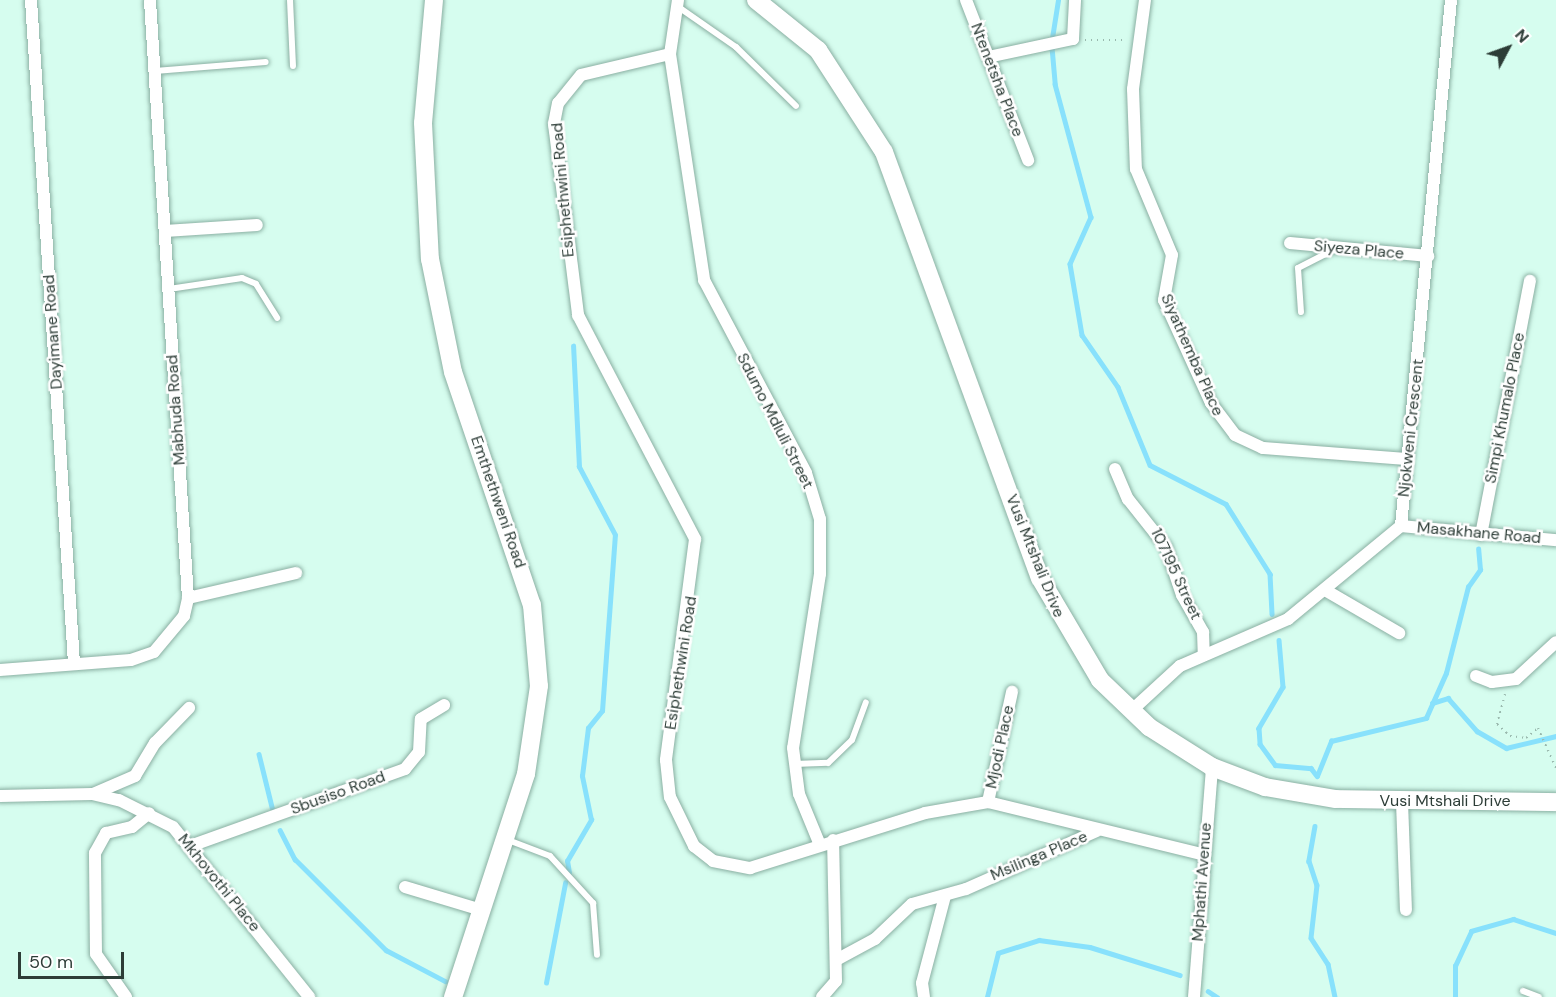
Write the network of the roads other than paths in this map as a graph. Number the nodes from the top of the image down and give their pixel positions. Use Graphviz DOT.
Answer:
graph roads {
  1 [pos="31,0"];
  2 [pos="150,0"];
  3 [pos="290,0"];
  4 [pos="434,0"];
  5 [pos="756,0"];
  6 [pos="966,0"];
  7 [pos="1075,0"];
  8 [pos="1146,0"];
  9 [pos="1451,0"];
  10 [pos="677,3"];
  11 [pos="670,54"];
  12 [pos="988,57"];
  13 [pos="266,62"];
  14 [pos="293,66"];
  15 [pos="155,71"];
  16 [pos="796,106"];
  17 [pos="1028,160"];
  18 [pos="257,225"];
  19 [pos="165,231"];
  20 [pos="1290,243"];
  21 [pos="1339,248"];
  22 [pos="1428,256"];
  23 [pos="1530,281"];
  24 [pos="169,289"];
  25 [pos="1301,312"];
  26 [pos="277,318"];
  27 [pos="1407,459"];
  28 [pos="1114,469"];
  29 [pos="1401,525"];
  30 [pos="1481,535"];
  31 [pos="1556,540"];
  32 [pos="296,573"];
  33 [pos="1325,590"];
  34 [pos="188,598"];
  35 [pos="1399,633"];
  36 [pos="1556,642"];
  37 [pos="1204,655"];
  38 [pos="74,664"];
  39 [pos="0,670"];
  40 [pos="1476,676"];
  41 [pos="1012,692"];
  42 [pos="866,702"];
  43 [pos="444,705"];
  44 [pos="189,708"];
  45 [pos="1131,711"];
  46 [pos="794,764"];
  47 [pos="1212,767"];
  48 [pos="92,794"];
  49 [pos="0,796"];
  50 [pos="988,802"];
  51 [pos="1402,802"];
  52 [pos="1556,802"];
  53 [pos="148,813"];
  54 [pos="1097,831"];
  55 [pos="505,838"];
  56 [pos="834,840"];
  57 [pos="193,845"];
  58 [pos="820,845"];
  59 [pos="1202,854"];
  60 [pos="405,887"];
  61 [pos="945,896"];
  62 [pos="481,910"];
  63 [pos="1406,910"];
  64 [pos="597,955"];
  65 [pos="838,959"];
  66 [pos="1524,991"];
  67 [pos="126,997"];
  68 [pos="309,997"];
  69 [pos="453,997"];
  70 [pos="823,997"];
  71 [pos="924,997"];
  72 [pos="1194,997"];
  73 [pos="1539,997"];
  1 -- 38 [label="street, Dayimane Road"];
  2 -- 15 [label="street, Mabhuda Road"];
  3 -- 14 [label="lane"];
  4 -- 55 [label="street, Emthethweni Road"];
  5 -- 45 [label="street, Vusi Mtshali Drive"];
  6 -- 12 [label="street, Ntenetsha Place"];
  7 -- 12 [label="street"];
  8 -- 27 [label="street, Siyathemba Place"];
  9 -- 22 [label="street, Njokweni Crescent"];
  10 -- 11 [label="street, Sdumo Mdluli Street"];
  10 -- 16 [label="lane"];
  11 -- 46 [label="street, Sdumo Mdluli Street"];
  11 -- 58 [label="street, Esiphethwini Road"];
  12 -- 17 [label="street, Ntenetsha Place"];
  13 -- 15 [label="lane"];
  15 -- 19 [label="street, Mabhuda Road"];
  18 -- 19 [label="street"];
  19 -- 24 [label="street, Mabhuda Road"];
  20 -- 21 [label="street, Siyeza Place"];
  21 -- 22 [label="street, Siyeza Place"];
  21 -- 25 [label="lane"];
  22 -- 27 [label="street, Njokweni Crescent"];
  23 -- 30 [label="street, Simpi Khumalo Place"];
  24 -- 26 [label="lane"];
  24 -- 34 [label="street, Mabhuda Road"];
  27 -- 29 [label="street, Njokweni Crescent"];
  28 -- 37 [label="street, 107195 Street"];
  29 -- 30 [label="street, Masakhane Road"];
  29 -- 33 [label="street"];
  30 -- 31 [label="street, Masakhane Road"];
  32 -- 34 [label="street"];
  33 -- 35 [label="street"];
  33 -- 37 [label="street"];
  34 -- 38 [label="street, Mabhuda Road"];
  36 -- 40 [label="street"];
  37 -- 45 [label="street"];
  38 -- 39 [label="street, Mabhuda Road"];
  41 -- 50 [label="street, Mjodi Place"];
  42 -- 46 [label="lane"];
  43 -- 57 [label="street, Sbusiso Road"];
  44 -- 48 [label="street"];
  45 -- 47 [label="street, Vusi Mtshali Drive"];
  46 -- 58 [label="street, Sdumo Mdluli Street"];
  47 -- 51 [label="street, Vusi Mtshali Drive"];
  47 -- 59 [label="street, Mphathi Avenue"];
  48 -- 49 [label="street, Mkhovothi Place"];
  48 -- 53 [label="street, Mkhovothi Place"];
  50 -- 54 [label="street, Esiphethwini Road"];
  50 -- 56 [label="street, Esiphethwini Road"];
  51 -- 52 [label="street, Vusi Mtshali Drive"];
  51 -- 63 [label="street"];
  53 -- 57 [label="street, Mkhovothi Place"];
  53 -- 67 [label="street"];
  54 -- 59 [label="street, Esiphethwini Road"];
  54 -- 61 [label="street, Msilinga Place"];
  55 -- 62 [label="street, Emthethweni Road"];
  55 -- 64 [label="lane"];
  56 -- 58 [label="street, Esiphethwini Road"];
  56 -- 65 [label="street"];
  57 -- 68 [label="street, Mkhovothi Place"];
  59 -- 72 [label="street, Mphathi Avenue"];
  60 -- 62 [label="street"];
  61 -- 65 [label="street, Msilinga Place"];
  61 -- 71 [label="street"];
  62 -- 69 [label="street, Emthethweni Road"];
  65 -- 70 [label="street"];
  66 -- 73 [label="lane"];
}
